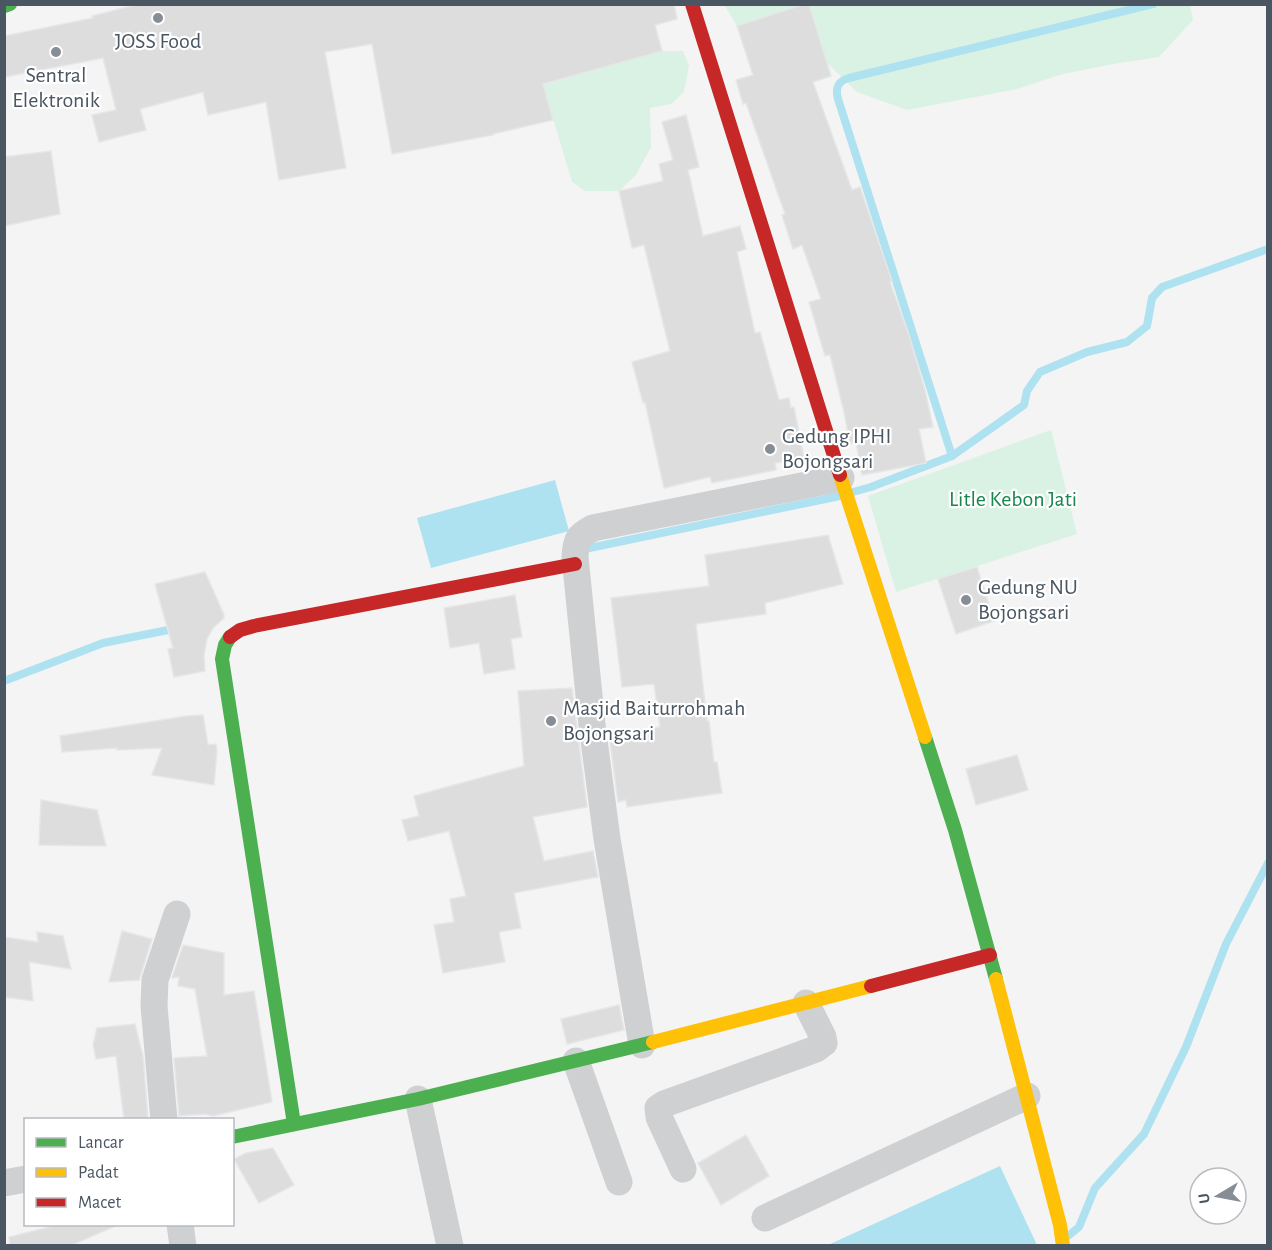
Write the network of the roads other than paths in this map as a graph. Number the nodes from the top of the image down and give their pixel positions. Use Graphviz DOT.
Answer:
graph roads {
  1 [pos="10,4"];
  2 [pos="692,4"];
  3 [pos="4,6"];
  4 [pos="844,489"];
  5 [pos="575,555"];
  6 [pos="177,914"];
  7 [pos="990,955"];
  8 [pos="806,1003"];
  9 [pos="642,1045"];
  10 [pos="576,1061"];
  11 [pos="1027,1096"];
  12 [pos="418,1099"];
  13 [pos="164,1118"];
  14 [pos="294,1124"];
  15 [pos="234,1137"];
  16 [pos="683,1169"];
  17 [pos="24,1179"];
  18 [pos="619,1182"];
  19 [pos="4,1183"];
  20 [pos="765,1218"];
  21 [pos="180,1226"];
  22 [pos="183,1245"];
  23 [pos="450,1245"];
  24 [pos="1063,1245"];
  1 -- 3 [label="street"];
  2 -- 4 [label="street"];
  4 -- 5 [label="street"];
  4 -- 7 [label="street"];
  5 -- 9 [label="street"];
  5 -- 14 [label="street"];
  6 -- 13 [label="street"];
  7 -- 8 [label="street"];
  7 -- 11 [label="street"];
  8 -- 9 [label="street"];
  8 -- 16 [label="street"];
  9 -- 10 [label="street"];
  10 -- 12 [label="street"];
  10 -- 18 [label="street"];
  11 -- 20 [label="street"];
  11 -- 24 [label="street"];
  12 -- 14 [label="street"];
  12 -- 23 [label="street"];
  14 -- 15 [label="street"];
  17 -- 19 [label="street"];
  21 -- 22 [label="street"];
}
